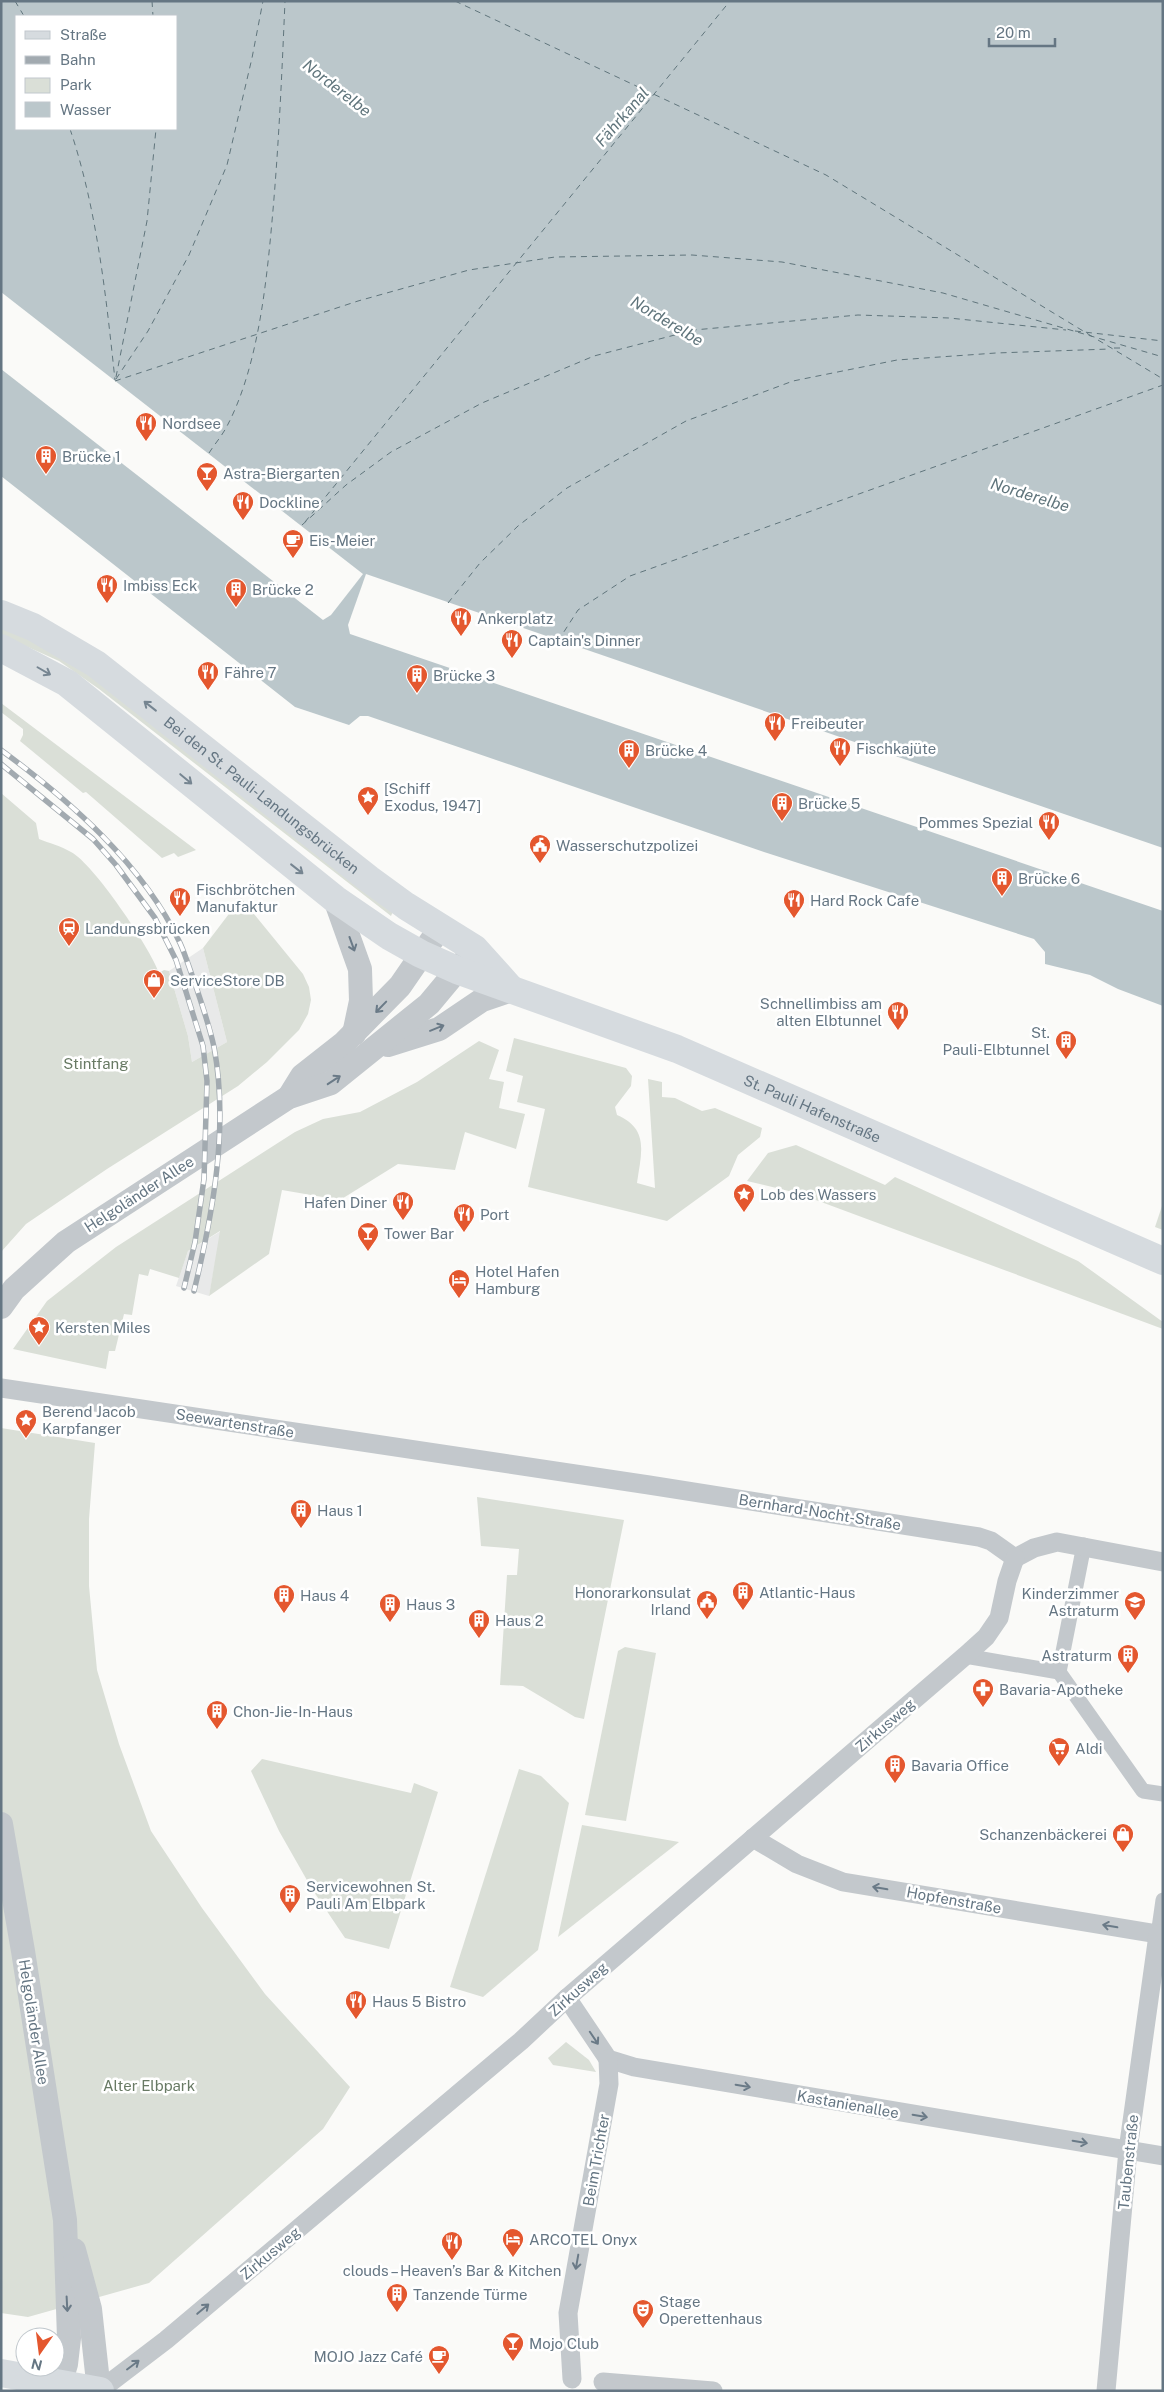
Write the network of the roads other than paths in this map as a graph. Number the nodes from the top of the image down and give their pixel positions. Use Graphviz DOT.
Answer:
graph roads {
  1 [pos="1,614"];
  2 [pos="1,648"];
  3 [pos="335,898"];
  4 [pos="440,928"];
  5 [pos="475,949"];
  6 [pos="421,954"];
  7 [pos="458,970"];
  8 [pos="512,990"];
  9 [pos="354,1034"];
  10 [pos="374,1049"];
  11 [pos="289,1097"];
  12 [pos="1160,1263"];
  13 [pos="1,1307"];
  14 [pos="1,1388"];
  15 [pos="469,1459"];
  16 [pos="1084,1545"];
  17 [pos="1015,1558"];
  18 [pos="1163,1562"];
  19 [pos="965,1656"];
  20 [pos="1059,1672"];
  21 [pos="1163,1794"];
  22 [pos="1,1824"];
  23 [pos="753,1838"];
  24 [pos="1163,1900"];
  25 [pos="1160,1935"];
  26 [pos="567,1998"];
  27 [pos="608,2059"];
  28 [pos="1128,2150"];
  29 [pos="1163,2156"];
  30 [pos="65,2220"];
  31 [pos="1,2373"];
  32 [pos="572,2385"];
  33 [pos="603,2386"];
  34 [pos="59,2387"];
  35 [pos="99,2391"];
  36 [pos="712,2391"];
  37 [pos="1106,2391"];
  4 -- 1 [label="main road, Bei den St. Pauli-Landungsbrücken, one-way"];
  2 -- 3 [label="main road, one-way"];
  3 -- 6 [label="main road"];
  3 -- 9 [label="street, one-way"];
  4 -- 5 [label="main road, Bei den St. Pauli-Landungsbrücken"];
  4 -- 6 [label="street, Helgoländer Allee"];
  5 -- 7 [label="street, Helgoländer Allee"];
  5 -- 8 [label="main road, Bei den St. Pauli-Landungsbrücken"];
  6 -- 7 [label="main road"];
  6 -- 9 [label="street, Helgoländer Allee, one-way"];
  7 -- 8 [label="main road, St. Pauli Hafenstraße"];
  7 -- 10 [label="street, Helgoländer Allee"];
  10 -- 8 [label="street, Helgoländer Allee, one-way"];
  8 -- 12 [label="main road, St. Pauli Hafenstraße"];
  9 -- 11 [label="street, Helgoländer Allee"];
  11 -- 10 [label="street, Helgoländer Allee, one-way"];
  11 -- 13 [label="street, Helgoländer Allee"];
  14 -- 15 [label="street, Seewartenstraße"];
  15 -- 17 [label="street, Bernhard-Nocht-Straße"];
  16 -- 17 [label="street"];
  16 -- 18 [label="street"];
  16 -- 20 [label="street"];
  17 -- 19 [label="street, Zirkusweg"];
  19 -- 20 [label="street"];
  19 -- 23 [label="street, Zirkusweg"];
  20 -- 21 [label="street"];
  22 -- 30 [label="street, Helgoländer Allee"];
  25 -- 23 [label="street, Hopfenstraße, one-way"];
  23 -- 26 [label="street, Zirkusweg"];
  24 -- 25 [label="street"];
  25 -- 28 [label="street, Taubenstraße"];
  26 -- 27 [label="street, one-way"];
  35 -- 26 [label="street, Zirkusweg, one-way"];
  27 -- 28 [label="street, Kastanienallee, one-way"];
  27 -- 32 [label="street, Beim Trichter, one-way"];
  28 -- 29 [label="street, Kastanienallee"];
  28 -- 37 [label="street, Taubenstraße"];
  30 -- 34 [label="street, Helgoländer Allee, one-way"];
  30 -- 35 [label="street, Helgoländer Allee"];
  31 -- 34 [label="main road"];
  32 -- 33 [label="street, Beim Trichter"];
  33 -- 36 [label="street, Beim Trichter"];
  34 -- 35 [label="main road"];
}
